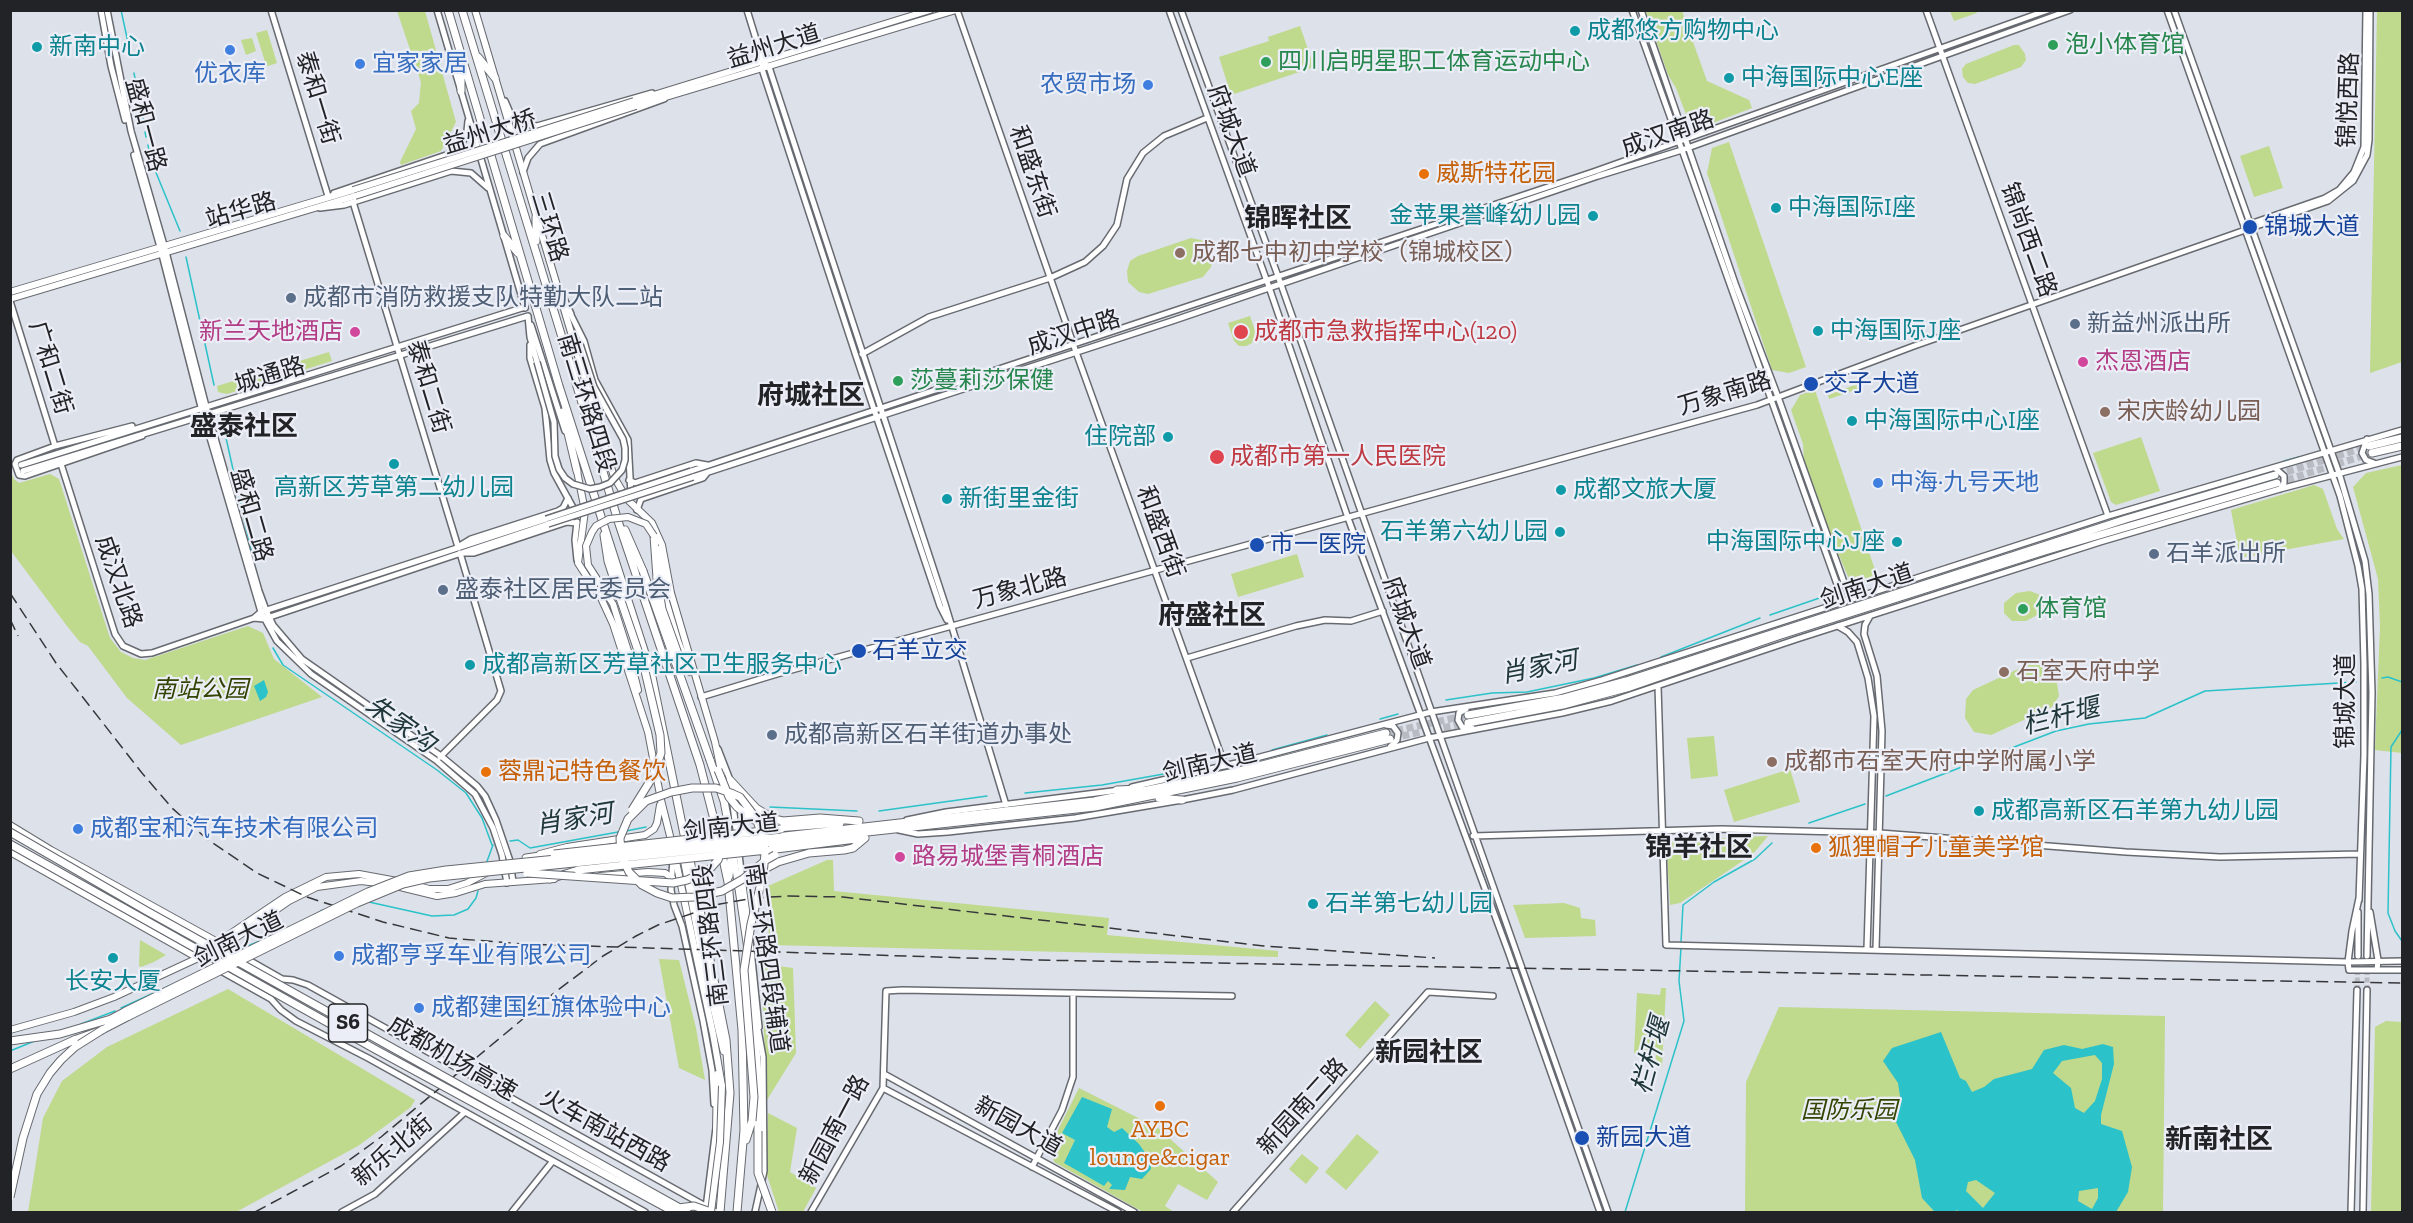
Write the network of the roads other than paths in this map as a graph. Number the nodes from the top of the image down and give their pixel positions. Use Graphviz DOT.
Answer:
graph roads {
  1 [pos="101,10"];
  2 [pos="107,10"];
  3 [pos="271,10"];
  4 [pos="436,10"];
  5 [pos="448,10"];
  6 [pos="462,10"];
  7 [pos="475,10"];
  8 [pos="747,10"];
  9 [pos="930,10"];
  10 [pos="957,10"];
  11 [pos="1169,10"];
  12 [pos="1181,10"];
  13 [pos="1632,10"];
  14 [pos="1641,10"];
  15 [pos="1926,10"];
  16 [pos="2048,10"];
  17 [pos="2070,10"];
  18 [pos="2167,10"];
  19 [pos="2174,10"];
  20 [pos="2368,10"];
  21 [pos="1940,49"];
  22 [pos="475,53"];
  23 [pos="461,56"];
  24 [pos="1942,56"];
  25 [pos="762,66"];
  26 [pos="769,67"];
  27 [pos="495,78"];
  28 [pos="461,91"];
  29 [pos="672,93"];
  30 [pos="635,104"];
  31 [pos="468,117"];
  32 [pos="1208,118"];
  33 [pos="1682,140"];
  34 [pos="1685,149"];
  35 [pos="449,154"];
  36 [pos="451,171"];
  37 [pos="523,172"];
  38 [pos="491,190"];
  39 [pos="328,196"];
  40 [pos="354,196"];
  41 [pos="318,205"];
  42 [pos="536,217"];
  43 [pos="2246,229"];
  44 [pos="504,236"];
  45 [pos="163,250"];
  46 [pos="536,250"];
  47 [pos="520,255"];
  48 [pos="551,269"];
  49 [pos="1050,278"];
  50 [pos="1272,278"];
  51 [pos="1275,285"];
  52 [pos="10,292"];
  53 [pos="10,300"];
  54 [pos="2033,305"];
  55 [pos="525,307"];
  56 [pos="570,313"];
  57 [pos="528,316"];
  58 [pos="530,337"];
  59 [pos="545,340"];
  60 [pos="1074,344"];
  61 [pos="397,347"];
  62 [pos="1076,352"];
  63 [pos="862,354"];
  64 [pos="400,355"];
  65 [pos="1778,397"];
  66 [pos="1771,400"];
  67 [pos="203,406"];
  68 [pos="881,407"];
  69 [pos="874,410"];
  70 [pos="206,414"];
  71 [pos="883,414"];
  72 [pos="876,417"];
  73 [pos="158,424"];
  74 [pos="2403,430"];
  75 [pos="2403,438"];
  76 [pos="55,446"];
  77 [pos="2369,446"];
  78 [pos="2403,446"];
  79 [pos="2327,451"];
  80 [pos="2403,457"];
  81 [pos="61,464"];
  82 [pos="2375,464"];
  83 [pos="22,468"];
  84 [pos="708,468"];
  85 [pos="577,471"];
  86 [pos="2339,473"];
  87 [pos="2332,474"];
  88 [pos="2277,479"];
  89 [pos="632,482"];
  90 [pos="568,498"];
  91 [pos="641,499"];
  92 [pos="2135,508"];
  93 [pos="637,510"];
  94 [pos="1360,514"];
  95 [pos="2108,516"];
  96 [pos="1348,518"];
  97 [pos="2126,519"];
  98 [pos="577,523"];
  99 [pos="619,524"];
  100 [pos="604,526"];
  101 [pos="654,536"];
  102 [pos="459,550"];
  103 [pos="2045,551"];
  104 [pos="2062,554"];
  105 [pos="578,563"];
  106 [pos="1155,570"];
  107 [pos="1850,599"];
  108 [pos="1843,601"];
  109 [pos="263,611"];
  110 [pos="1383,611"];
  111 [pos="1870,616"];
  112 [pos="254,618"];
  113 [pos="267,618"];
  114 [pos="1768,625"];
  115 [pos="950,626"];
  116 [pos="1838,626"];
  117 [pos="1778,636"];
  118 [pos="1755,638"];
  119 [pos="1797,639"];
  120 [pos="1187,658"];
  121 [pos="1602,680"];
  122 [pos="1628,684"];
  123 [pos="1658,686"];
  124 [pos="699,689"];
  125 [pos="701,697"];
  126 [pos="1612,701"];
  127 [pos="1473,706"];
  128 [pos="642,712"];
  129 [pos="1431,712"];
  130 [pos="1420,715"];
  131 [pos="1468,719"];
  132 [pos="1382,725"];
  133 [pos="1477,729"];
  134 [pos="1440,736"];
  135 [pos="1429,738"];
  136 [pos="715,742"];
  137 [pos="1389,748"];
  138 [pos="439,758"];
  139 [pos="1225,766"];
  140 [pos="730,780"];
  141 [pos="1157,789"];
  142 [pos="1117,790"];
  143 [pos="1150,797"];
  144 [pos="1182,800"];
  145 [pos="661,801"];
  146 [pos="1006,805"];
  147 [pos="10,825"];
  148 [pos="624,825"];
  149 [pos="782,825"];
  150 [pos="897,827"];
  151 [pos="875,829"];
  152 [pos="1661,830"];
  153 [pos="10,832"];
  154 [pos="1871,833"];
  155 [pos="1880,833"];
  156 [pos="645,835"];
  157 [pos="1473,836"];
  158 [pos="865,838"];
  159 [pos="10,844"];
  160 [pos="732,844"];
  161 [pos="767,844"];
  162 [pos="803,846"];
  163 [pos="674,850"];
  164 [pos="10,852"];
  165 [pos="2360,854"];
  166 [pos="526,858"];
  167 [pos="784,860"];
  168 [pos="507,865"];
  169 [pos="648,872"];
  170 [pos="672,878"];
  171 [pos="550,879"];
  172 [pos="510,882"];
  173 [pos="728,882"];
  174 [pos="741,884"];
  175 [pos="2359,898"];
  176 [pos="2368,898"];
  177 [pos="221,944"];
  178 [pos="1867,949"];
  179 [pos="1876,949"];
  180 [pos="2358,956"];
  181 [pos="2367,956"];
  182 [pos="196,957"];
  183 [pos="2378,960"];
  184 [pos="2403,961"];
  185 [pos="2348,962"];
  186 [pos="2377,970"];
  187 [pos="2403,970"];
  188 [pos="282,980"];
  189 [pos="2357,990"];
  190 [pos="2367,990"];
  191 [pos="1073,993"];
  192 [pos="1232,996"];
  193 [pos="1493,996"];
  194 [pos="270,999"];
  195 [pos="753,1006"];
  196 [pos="111,1019"];
  197 [pos="10,1030"];
  198 [pos="102,1030"];
  199 [pos="713,1034"];
  200 [pos="74,1040"];
  201 [pos="760,1040"];
  202 [pos="10,1041"];
  203 [pos="10,1069"];
  204 [pos="884,1074"];
  205 [pos="883,1088"];
  206 [pos="464,1113"];
  207 [pos="716,1130"];
  208 [pos="746,1132"];
  209 [pos="1036,1158"];
  210 [pos="552,1162"];
  211 [pos="1032,1167"];
  212 [pos="10,1197"];
  213 [pos="709,1211"];
  214 [pos="342,1212"];
  215 [pos="512,1212"];
  216 [pos="645,1212"];
  217 [pos="672,1212"];
  218 [pos="687,1212"];
  219 [pos="718,1212"];
  220 [pos="737,1212"];
  221 [pos="755,1212"];
  222 [pos="772,1212"];
  223 [pos="811,1212"];
  224 [pos="1118,1212"];
  225 [pos="1134,1212"];
  226 [pos="1233,1212"];
  227 [pos="1600,1212"];
  228 [pos="1608,1212"];
  229 [pos="2351,1212"];
  230 [pos="2363,1212"];
  1 -- 45 [label="main road, 盛和一路"];
  2 -- 45 [label="main road, 盛和一路"];
  3 -- 39 [label="main road, 泰和一街"];
  4 -- 28 [label="main road"];
  5 -- 23 [label="highway, 南三环路四段"];
  6 -- 22 [label="highway, 三环路"];
  7 -- 27 [label="main road, 南三环路四段辅道"];
  8 -- 25 [label="main road"];
  9 -- 25 [label="main road, 益州大道"];
  10 -- 26 [label="main road, 益州大道"];
  10 -- 49 [label="main road, 和盛东街"];
  11 -- 32 [label="main road, 府城大道"];
  12 -- 50 [label="main road, 府城大道"];
  13 -- 33 [label="main road"];
  14 -- 33 [label="main road"];
  15 -- 21 [label="main road, 锦尚西二路"];
  16 -- 21 [label="main road, 成汉南路"];
  17 -- 24 [label="main road, 成汉南路"];
  18 -- 43 [label="main road, 锦城大道"];
  19 -- 43 [label="main road, 锦城大道"];
  20 -- 43 [label="main road, 锦悦西路"];
  21 -- 24 [label="main road, 锦尚西二路"];
  21 -- 33 [label="main road, 成汉南路"];
  22 -- 27 [label="highway"];
  22 -- 46 [label="highway, 三环路"];
  23 -- 28 [label="highway"];
  23 -- 47 [label="highway, 南三环路四段"];
  24 -- 34 [label="main road, 成汉南路"];
  24 -- 54 [label="main road, 锦尚西二路"];
  25 -- 26 [label="main road, 益州大道"];
  25 -- 29 [label="main road, 益州大道"];
  25 -- 69 [label="main road"];
  26 -- 63 [label="main road"];
  27 -- 29 [label="main road"];
  27 -- 37 [label="main road, 南三环路四段辅道"];
  28 -- 31 [label="main road"];
  29 -- 30 [label="main road, 益州大道"];
  29 -- 37 [label="main road"];
  30 -- 40 [label="main road, 益州大桥, bridge"];
  31 -- 35 [label="main road"];
  31 -- 38 [label="main road"];
  32 -- 49 [label="main road"];
  32 -- 50 [label="main road, 府城大道"];
  33 -- 34 [label="main road"];
  33 -- 50 [label="main road, 成汉南路"];
  34 -- 51 [label="main road, 成汉南路"];
  34 -- 65 [label="main road"];
  34 -- 66 [label="main road"];
  35 -- 36 [label="main road"];
  35 -- 39 [label="main road"];
  36 -- 38 [label="main road"];
  36 -- 40 [label="main road"];
  37 -- 42 [label="main road, 南三环路四段辅道"];
  38 -- 44 [label="main road"];
  39 -- 41 [label="main road"];
  40 -- 41 [label="main road"];
  40 -- 41 [label="main road, 站华路"];
  40 -- 41 [label="main road"];
  40 -- 61 [label="main road, 泰和二街"];
  41 -- 45 [label="main road, 站华路"];
  42 -- 46 [label="highway"];
  42 -- 48 [label="main road, 南三环路四段辅道"];
  43 -- 54 [label="main road, 万象南路"];
  43 -- 79 [label="main road, 锦城大道"];
  44 -- 47 [label="highway"];
  44 -- 55 [label="main road"];
  45 -- 52 [label="main road"];
  45 -- 53 [label="main road"];
  45 -- 67 [label="main road"];
  46 -- 99 [label="highway, 三环路"];
  47 -- 59 [label="highway, 南三环路四段"];
  48 -- 56 [label="main road, 南三环路四段辅道"];
  48 -- 93 [label="main road, 南三环路四段辅道"];
  49 -- 60 [label="main road, 和盛东街"];
  49 -- 63 [label="main road"];
  50 -- 51 [label="main road, 府城大道"];
  50 -- 51 [label="main road, 府城大道"];
  50 -- 60 [label="main road, 成汉中路"];
  51 -- 62 [label="main road, 成汉中路"];
  51 -- 94 [label="main road, 府城大道"];
  51 -- 96 [label="main road, 府城大道"];
  53 -- 76 [label="main road, 广和二街"];
  54 -- 65 [label="main road, 万象南路"];
  54 -- 95 [label="main road, 锦尚西二路"];
  55 -- 57 [label="main road"];
  55 -- 61 [label="main road, 城通路"];
  56 -- 58 [label="main road, 南三环路四段辅道, bridge"];
  56 -- 89 [label="main road, 南三环路四段辅道"];
  57 -- 58 [label="main road"];
  57 -- 64 [label="main road, 城通路"];
  57 -- 85 [label="main road"];
  58 -- 90 [label="main road"];
  59 -- 85 [label="highway"];
  59 -- 100 [label="highway, 南三环路四段"];
  60 -- 62 [label="main road, 和盛西街"];
  60 -- 68 [label="main road, 成汉中路"];
  61 -- 64 [label="main road, 泰和二街"];
  61 -- 67 [label="main road, 城通路"];
  62 -- 71 [label="main road, 成汉中路"];
  62 -- 106 [label="main road, 和盛西街"];
  63 -- 68 [label="main road"];
  64 -- 70 [label="main road, 城通路"];
  64 -- 102 [label="main road, 泰和二街"];
  65 -- 66 [label="main road, 万象南路"];
  65 -- 107 [label="main road"];
  66 -- 94 [label="main road, 万象南路"];
  66 -- 108 [label="main road"];
  67 -- 70 [label="main road"];
  67 -- 73 [label="main road, 城通路"];
  68 -- 69 [label="main road"];
  68 -- 71 [label="main road"];
  69 -- 72 [label="main road"];
  69 -- 84 [label="main road"];
  70 -- 73 [label="main road, 城通路"];
  70 -- 109 [label="main road"];
  71 -- 72 [label="main road"];
  71 -- 115 [label="main road"];
  72 -- 84 [label="main road"];
  72 -- 115 [label="main road"];
  73 -- 76 [label="main road"];
  73 -- 81 [label="main road"];
  73 -- 83 [label="main road, 城通路"];
  74 -- 77 [label="main road"];
  75 -- 77 [label="highway"];
  76 -- 81 [label="main road"];
  77 -- 78 [label="highway"];
  77 -- 79 [label="main road"];
  77 -- 82 [label="main road"];
  79 -- 86 [label="main road, 锦城大道"];
  79 -- 87 [label="main road, 锦城大道"];
  79 -- 88 [label="main road"];
  80 -- 82 [label="main road"];
  81 -- 112 [label="main road, 成汉北路"];
  82 -- 86 [label="main road"];
  84 -- 89 [label="main road"];
  84 -- 91 [label="main road"];
  84 -- 102 [label="main road, 成汉北路, bridge"];
  85 -- 105 [label="main road"];
  86 -- 87 [label="main road"];
  86 -- 176 [label="main road, 锦城大道"];
  87 -- 88 [label="main road"];
  87 -- 165 [label="main road, 锦城大道"];
  88 -- 92 [label="main road"];
  88 -- 97 [label="highway, 剑南大道"];
  88 -- 103 [label="highway, 剑南大道"];
  88 -- 104 [label="main road"];
  89 -- 91 [label="main road"];
  89 -- 93 [label="main road, 南三环路四段辅道"];
  90 -- 98 [label="main road"];
  90 -- 102 [label="main road"];
  91 -- 93 [label="main road"];
  92 -- 95 [label="main road"];
  92 -- 97 [label="main road"];
  93 -- 124 [label="main road, 南三环路四段辅道"];
  94 -- 96 [label="main road, 万象南路"];
  94 -- 129 [label="main road, 府城大道"];
  95 -- 107 [label="main road"];
  96 -- 106 [label="main road, 万象北路"];
  96 -- 110 [label="main road, 府城大道"];
  97 -- 118 [label="highway, 剑南大道"];
  98 -- 102 [label="main road"];
  98 -- 105 [label="main road"];
  99 -- 168 [label="highway, bridge"];
  99 -- 173 [label="highway, 南三环路四段"];
  100 -- 148 [label="highway, bridge"];
  100 -- 219 [label="highway, 南三环路四段"];
  101 -- 124 [label="main road, bridge"];
  101 -- 128 [label="main road, bridge"];
  101 -- 149 [label="highway, bridge"];
  102 -- 109 [label="main road, 成汉北路"];
  102 -- 113 [label="main road, 成汉北路"];
  102 -- 138 [label="main road, 泰和二街"];
  103 -- 104 [label="main road"];
  103 -- 117 [label="highway, 剑南大道"];
  104 -- 111 [label="main road"];
  105 -- 128 [label="main road"];
  106 -- 115 [label="main road, 万象北路"];
  106 -- 120 [label="main road, 和盛西街"];
  107 -- 108 [label="main road"];
  108 -- 114 [label="main road"];
  109 -- 112 [label="main road, 成汉北路"];
  109 -- 113 [label="main road"];
  110 -- 120 [label="main road"];
  110 -- 130 [label="main road, 府城大道"];
  111 -- 116 [label="main road"];
  111 -- 155 [label="main road"];
  112 -- 113 [label="main road, 成汉北路"];
  113 -- 138 [label="main road"];
  114 -- 118 [label="main road"];
  114 -- 121 [label="main road"];
  115 -- 125 [label="main road, 万象北路"];
  115 -- 146 [label="main road"];
  116 -- 119 [label="main road"];
  116 -- 154 [label="main road"];
  117 -- 119 [label="main road"];
  117 -- 122 [label="highway, 剑南大道"];
  118 -- 122 [label="highway, 剑南大道"];
  119 -- 123 [label="main road"];
  120 -- 139 [label="main road, 和盛西街"];
  121 -- 122 [label="main road"];
  121 -- 127 [label="main road"];
  122 -- 126 [label="main road"];
  122 -- 131 [label="highway, 剑南大道"];
  123 -- 126 [label="main road"];
  123 -- 152 [label="main road"];
  124 -- 125 [label="main road, 南三环路四段辅道"];
  125 -- 136 [label="main road, 南三环路四段辅道"];
  126 -- 133 [label="main road"];
  127 -- 129 [label="main road"];
  127 -- 133 [label="main road"];
  128 -- 145 [label="main road"];
  129 -- 130 [label="main road"];
  129 -- 134 [label="main road, 府城大道"];
  130 -- 132 [label="main road"];
  130 -- 135 [label="main road, 府城大道"];
  132 -- 137 [label="main road"];
  132 -- 139 [label="main road"];
  133 -- 134 [label="main road"];
  134 -- 135 [label="main road"];
  134 -- 157 [label="main road, 府城大道"];
  135 -- 137 [label="main road"];
  135 -- 227 [label="main road, 府城大道"];
  136 -- 140 [label="main road"];
  136 -- 160 [label="main road, 南三环路四段辅道"];
  137 -- 144 [label="main road"];
  138 -- 168 [label="main road"];
  139 -- 142 [label="main road"];
  140 -- 149 [label="highway"];
  140 -- 174 [label="main road"];
  141 -- 142 [label="highway"];
  141 -- 143 [label="highway, 剑南大道"];
  141 -- 150 [label="highway, 剑南大道"];
  142 -- 146 [label="main road"];
  143 -- 144 [label="highway"];
  143 -- 150 [label="highway, 剑南大道"];
  144 -- 150 [label="main road"];
  145 -- 156 [label="main road"];
  145 -- 163 [label="main road"];
  146 -- 150 [label="main road"];
  147 -- 177 [label="main road"];
  148 -- 162 [label="highway, bridge"];
  148 -- 208 [label="highway, bridge"];
  149 -- 151 [label="highway"];
  149 -- 166 [label="highway, bridge"];
  149 -- 167 [label="highway"];
  150 -- 151 [label="highway, 剑南大道"];
  151 -- 158 [label="highway"];
  151 -- 161 [label="highway, 剑南大道"];
  152 -- 154 [label="main road"];
  152 -- 157 [label="main road"];
  152 -- 178 [label="main road"];
  153 -- 218 [label="highway, 成都机场高速 / S6, bridge"];
  154 -- 155 [label="main road"];
  154 -- 178 [label="main road"];
  155 -- 165 [label="main road"];
  155 -- 179 [label="main road"];
  156 -- 166 [label="main road"];
  156 -- 169 [label="main road"];
  157 -- 228 [label="main road, 府城大道"];
  158 -- 162 [label="highway"];
  158 -- 167 [label="highway"];
  159 -- 217 [label="highway, 成都机场高速 / S6, bridge"];
  160 -- 173 [label="highway"];
  160 -- 174 [label="main road, 南三环路四段辅道"];
  161 -- 162 [label="highway"];
  161 -- 168 [label="highway, 剑南大道, bridge"];
  161 -- 171 [label="highway, bridge"];
  161 -- 196 [label="highway, 剑南大道, bridge"];
  163 -- 170 [label="main road"];
  163 -- 199 [label="main road"];
  164 -- 182 [label="main road"];
  165 -- 175 [label="main road, 锦城大道"];
  166 -- 168 [label="main road"];
  167 -- 174 [label="highway"];
  168 -- 172 [label="main road"];
  168 -- 177 [label="main road"];
  168 -- 198 [label="highway, 剑南大道, bridge"];
  169 -- 170 [label="main road"];
  169 -- 171 [label="main road"];
  170 -- 207 [label="main road"];
  171 -- 172 [label="main road"];
  172 -- 177 [label="main road"];
  173 -- 208 [label="highway, 南三环路四段"];
  174 -- 195 [label="main road, 南三环路四段辅道"];
  174 -- 201 [label="main road"];
  175 -- 180 [label="main road, 锦城大道"];
  175 -- 185 [label="main road"];
  176 -- 181 [label="main road, 锦城大道"];
  176 -- 183 [label="main road"];
  177 -- 182 [label="main road"];
  177 -- 188 [label="main road, 火车南站西路"];
  178 -- 179 [label="main road"];
  179 -- 185 [label="main road"];
  182 -- 194 [label="main road"];
  182 -- 197 [label="main road"];
  183 -- 184 [label="main road"];
  183 -- 185 [label="main road"];
  183 -- 186 [label="main road"];
  185 -- 186 [label="main road"];
  186 -- 187 [label="main road"];
  188 -- 194 [label="main road"];
  188 -- 213 [label="main road, 火车南站西路"];
  189 -- 229 [label="main road"];
  190 -- 230 [label="main road"];
  191 -- 192 [label="main road"];
  191 -- 204 [label="main road, 新园南一路"];
  191 -- 209 [label="main road"];
  193 -- 226 [label="main road, 新园南二路"];
  194 -- 206 [label="main road"];
  195 -- 201 [label="main road, 南三环路四段辅道"];
  195 -- 222 [label="highway, bridge"];
  196 -- 200 [label="highway"];
  196 -- 202 [label="highway"];
  198 -- 200 [label="highway, bridge"];
  198 -- 212 [label="highway, bridge"];
  199 -- 207 [label="main road"];
  199 -- 213 [label="main road, bridge"];
  200 -- 203 [label="highway, bridge"];
  201 -- 221 [label="main road, 南三环路四段辅道"];
  204 -- 205 [label="main road, 新园南一路"];
  204 -- 209 [label="main road, 新园大道"];
  205 -- 211 [label="main road, 新园大道"];
  205 -- 223 [label="main road, 新园南一路"];
  206 -- 210 [label="main road"];
  206 -- 214 [label="main road, 新乐北街"];
  207 -- 213 [label="main road"];
  208 -- 220 [label="highway, 南三环路四段"];
  209 -- 211 [label="main road"];
  209 -- 225 [label="main road, 新园大道"];
  210 -- 215 [label="main road"];
  210 -- 216 [label="main road"];
  211 -- 224 [label="main road, 新园大道"];
  213 -- 217 [label="highway, bridge"];
  213 -- 219 [label="main road, 火车南站西路"];
}
